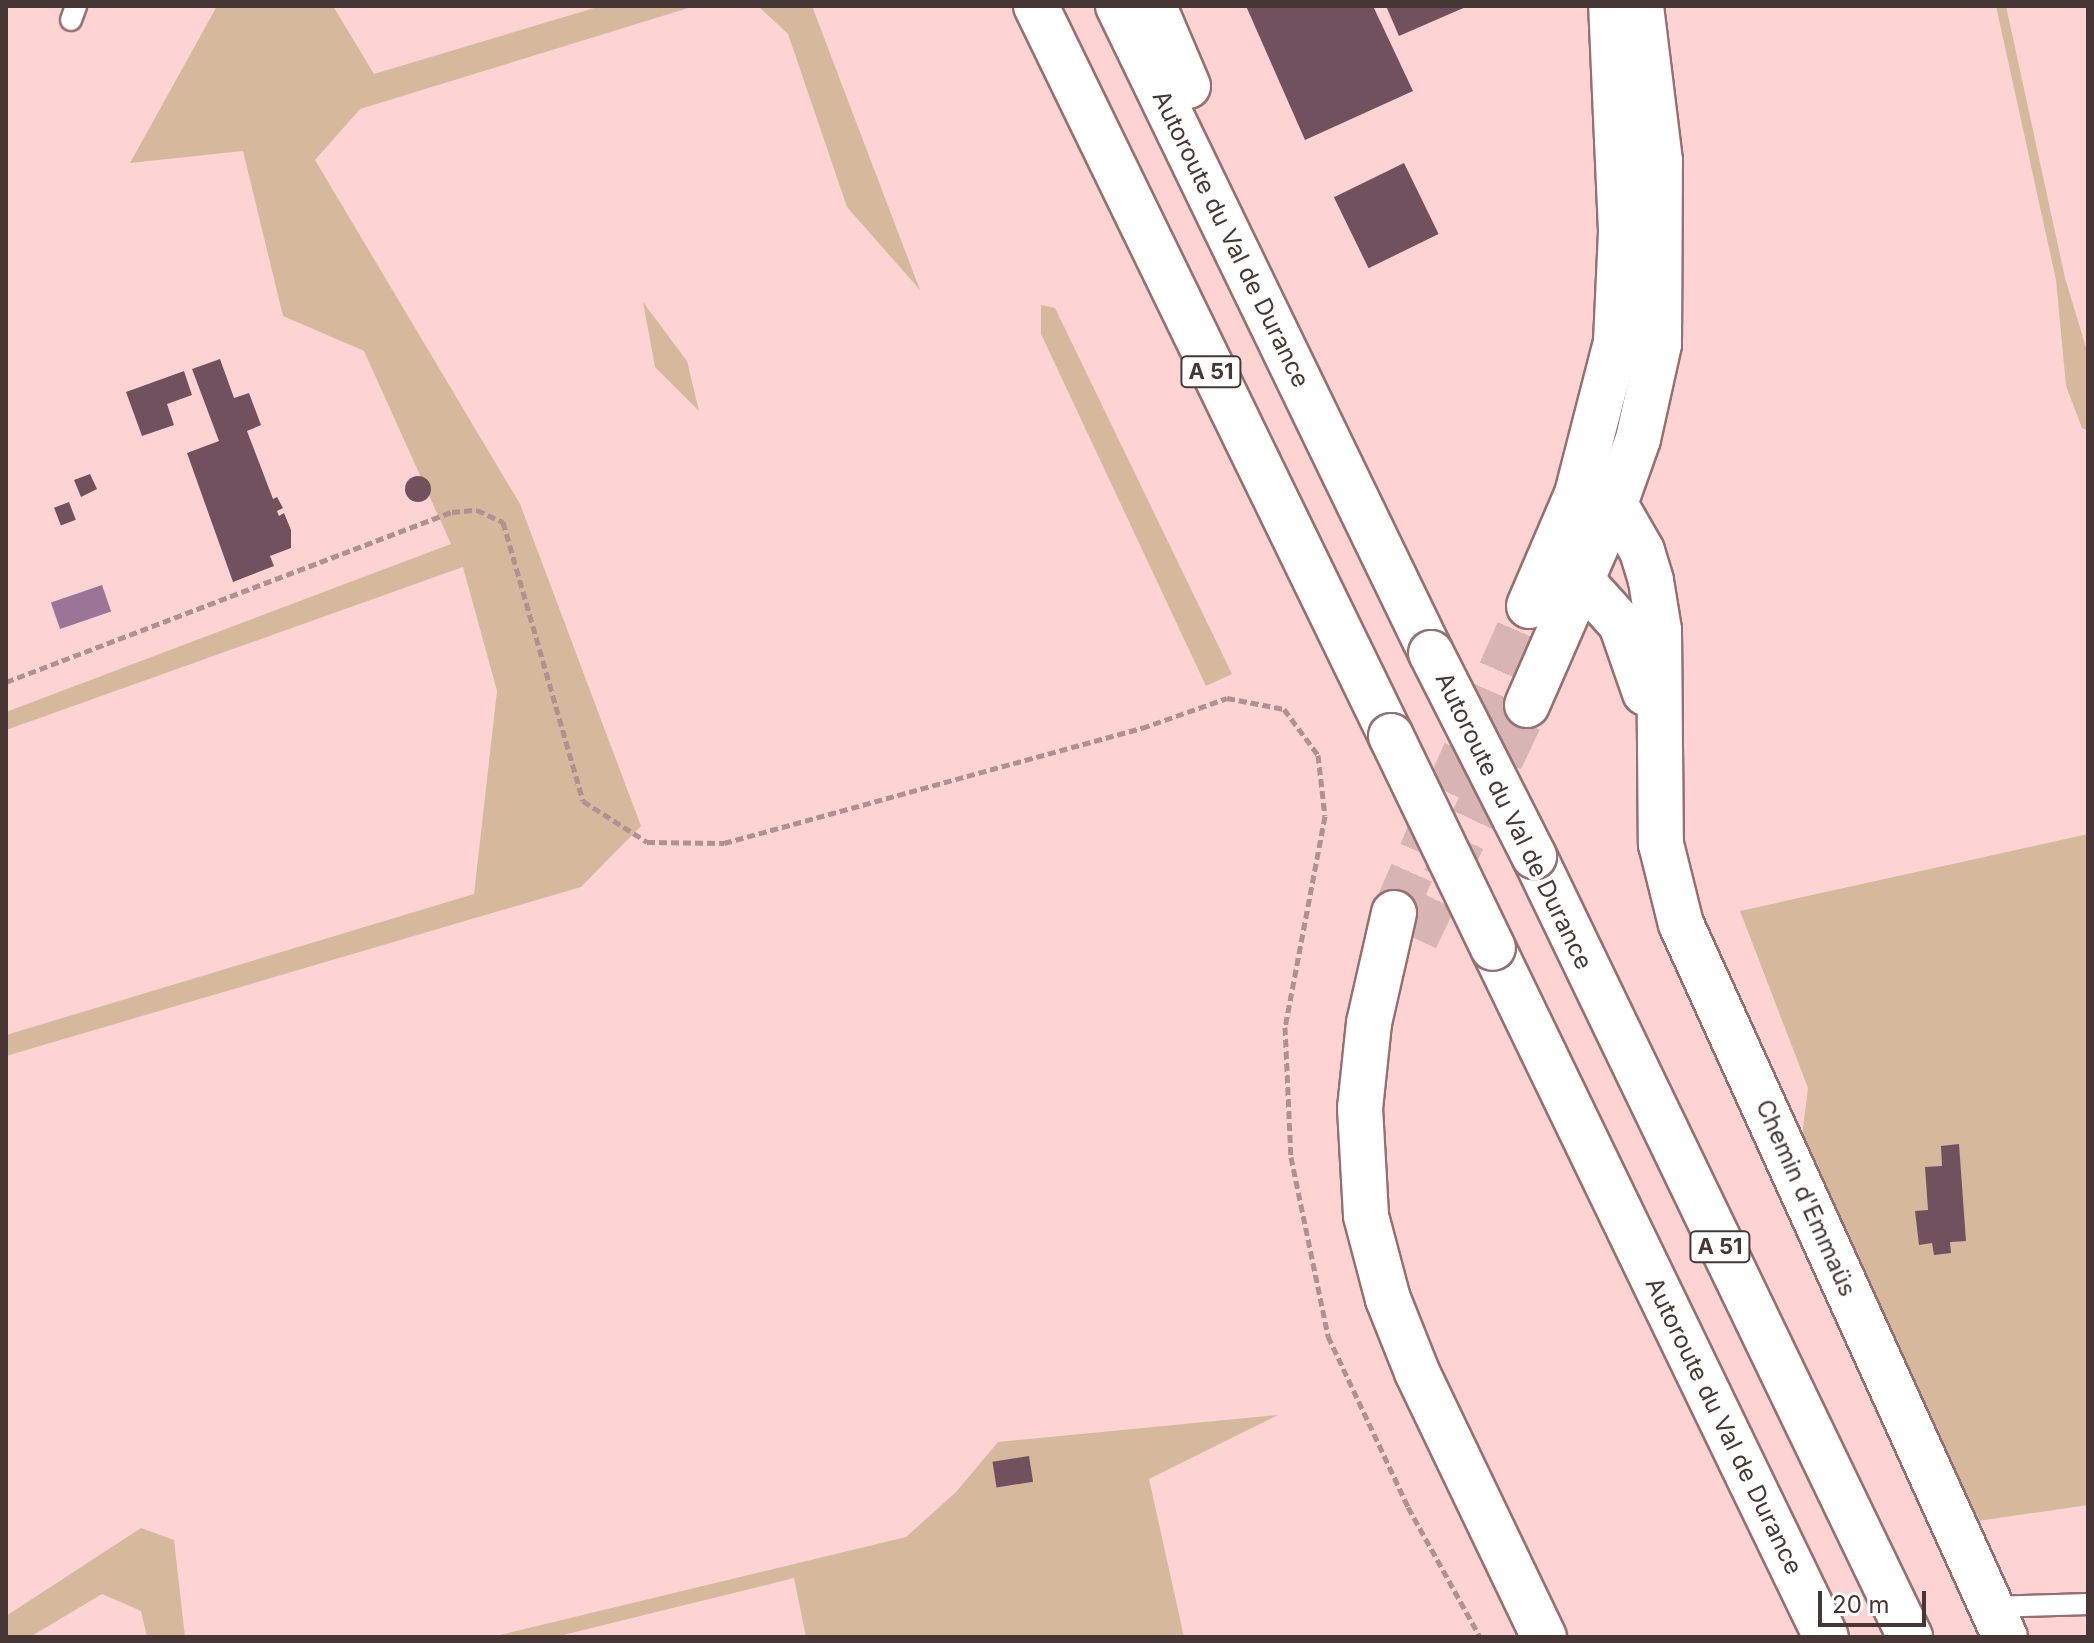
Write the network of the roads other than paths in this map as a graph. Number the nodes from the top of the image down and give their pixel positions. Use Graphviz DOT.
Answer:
graph roads {
  1 [pos="1036,6"];
  2 [pos="1118,6"];
  3 [pos="1154,6"];
  4 [pos="1611,6"];
  5 [pos="1641,6"];
  6 [pos="1615,504"];
  7 [pos="1582,581"];
  8 [pos="1409,603"];
  9 [pos="1529,606"];
  10 [pos="1527,705"];
  11 [pos="1658,746"];
  12 [pos="1405,926"];
  13 [pos="2088,1604"];
  14 [pos="1998,1622"];
  15 [pos="1544,1637"];
  16 [pos="1826,1637"];
  17 [pos="1910,1637"];
  1 -- 16 [label="main road, Autoroute du Val de Durance / A 51, bridge"];
  2 -- 8 [label="main road, Autoroute du Val de Durance / A 51"];
  3 -- 8 [label="main road"];
  4 -- 9 [label="main road"];
  5 -- 6 [label="main road"];
  6 -- 7 [label="main road"];
  6 -- 11 [label="main road"];
  7 -- 10 [label="main road"];
  7 -- 11 [label="main road"];
  8 -- 17 [label="main road, Autoroute du Val de Durance / A 51, bridge"];
  11 -- 14 [label="main road, Chemin d'Emmaüs"];
  12 -- 15 [label="main road"];
  13 -- 14 [label="lane"];
}
